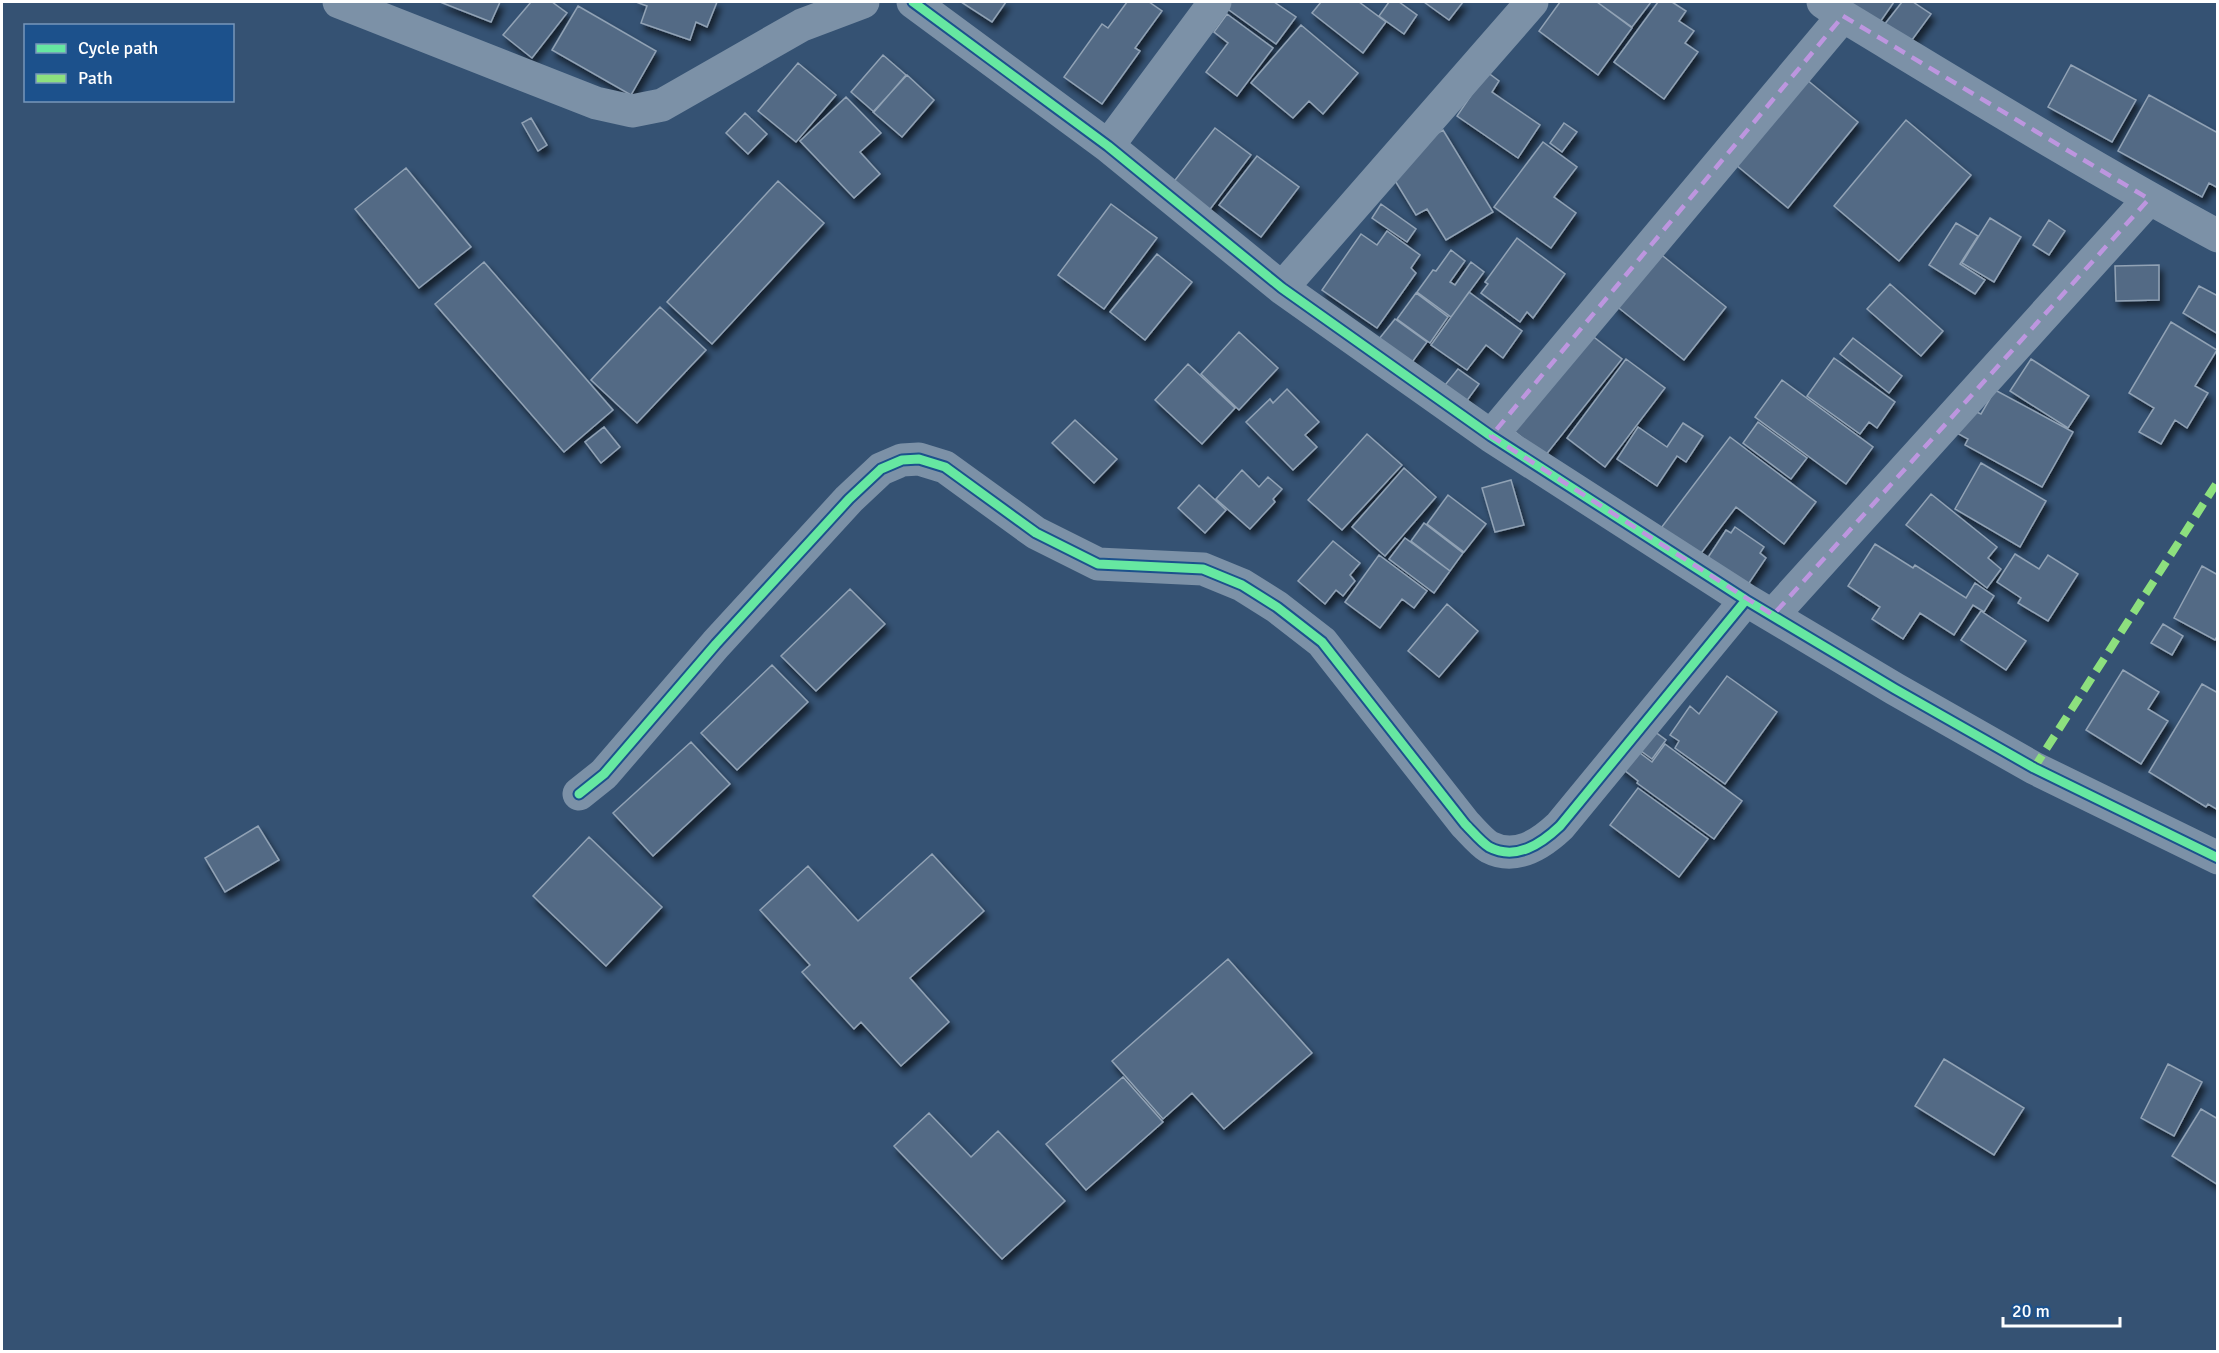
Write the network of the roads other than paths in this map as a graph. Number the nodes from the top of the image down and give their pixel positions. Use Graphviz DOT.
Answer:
graph roads {
  1 [pos="339,2"];
  2 [pos="863,2"];
  3 [pos="913,2"];
  4 [pos="1215,2"];
  5 [pos="1532,2"];
  6 [pos="1833,9"];
  7 [pos="1108,146"];
  8 [pos="2149,199"];
  9 [pos="2217,236"];
  10 [pos="1282,288"];
  11 [pos="1491,436"];
  12 [pos="1760,608"];
  13 [pos="579,794"];
  14 [pos="2217,858"];
  1 -- 2 [label="street"];
  3 -- 7 [label="street"];
  4 -- 7 [label="street"];
  5 -- 10 [label="street"];
  6 -- 8 [label="street"];
  6 -- 11 [label="street"];
  7 -- 10 [label="street"];
  8 -- 9 [label="street"];
  8 -- 12 [label="street"];
  10 -- 11 [label="street"];
  11 -- 12 [label="street"];
  12 -- 13 [label="street"];
  12 -- 14 [label="street"];
}
